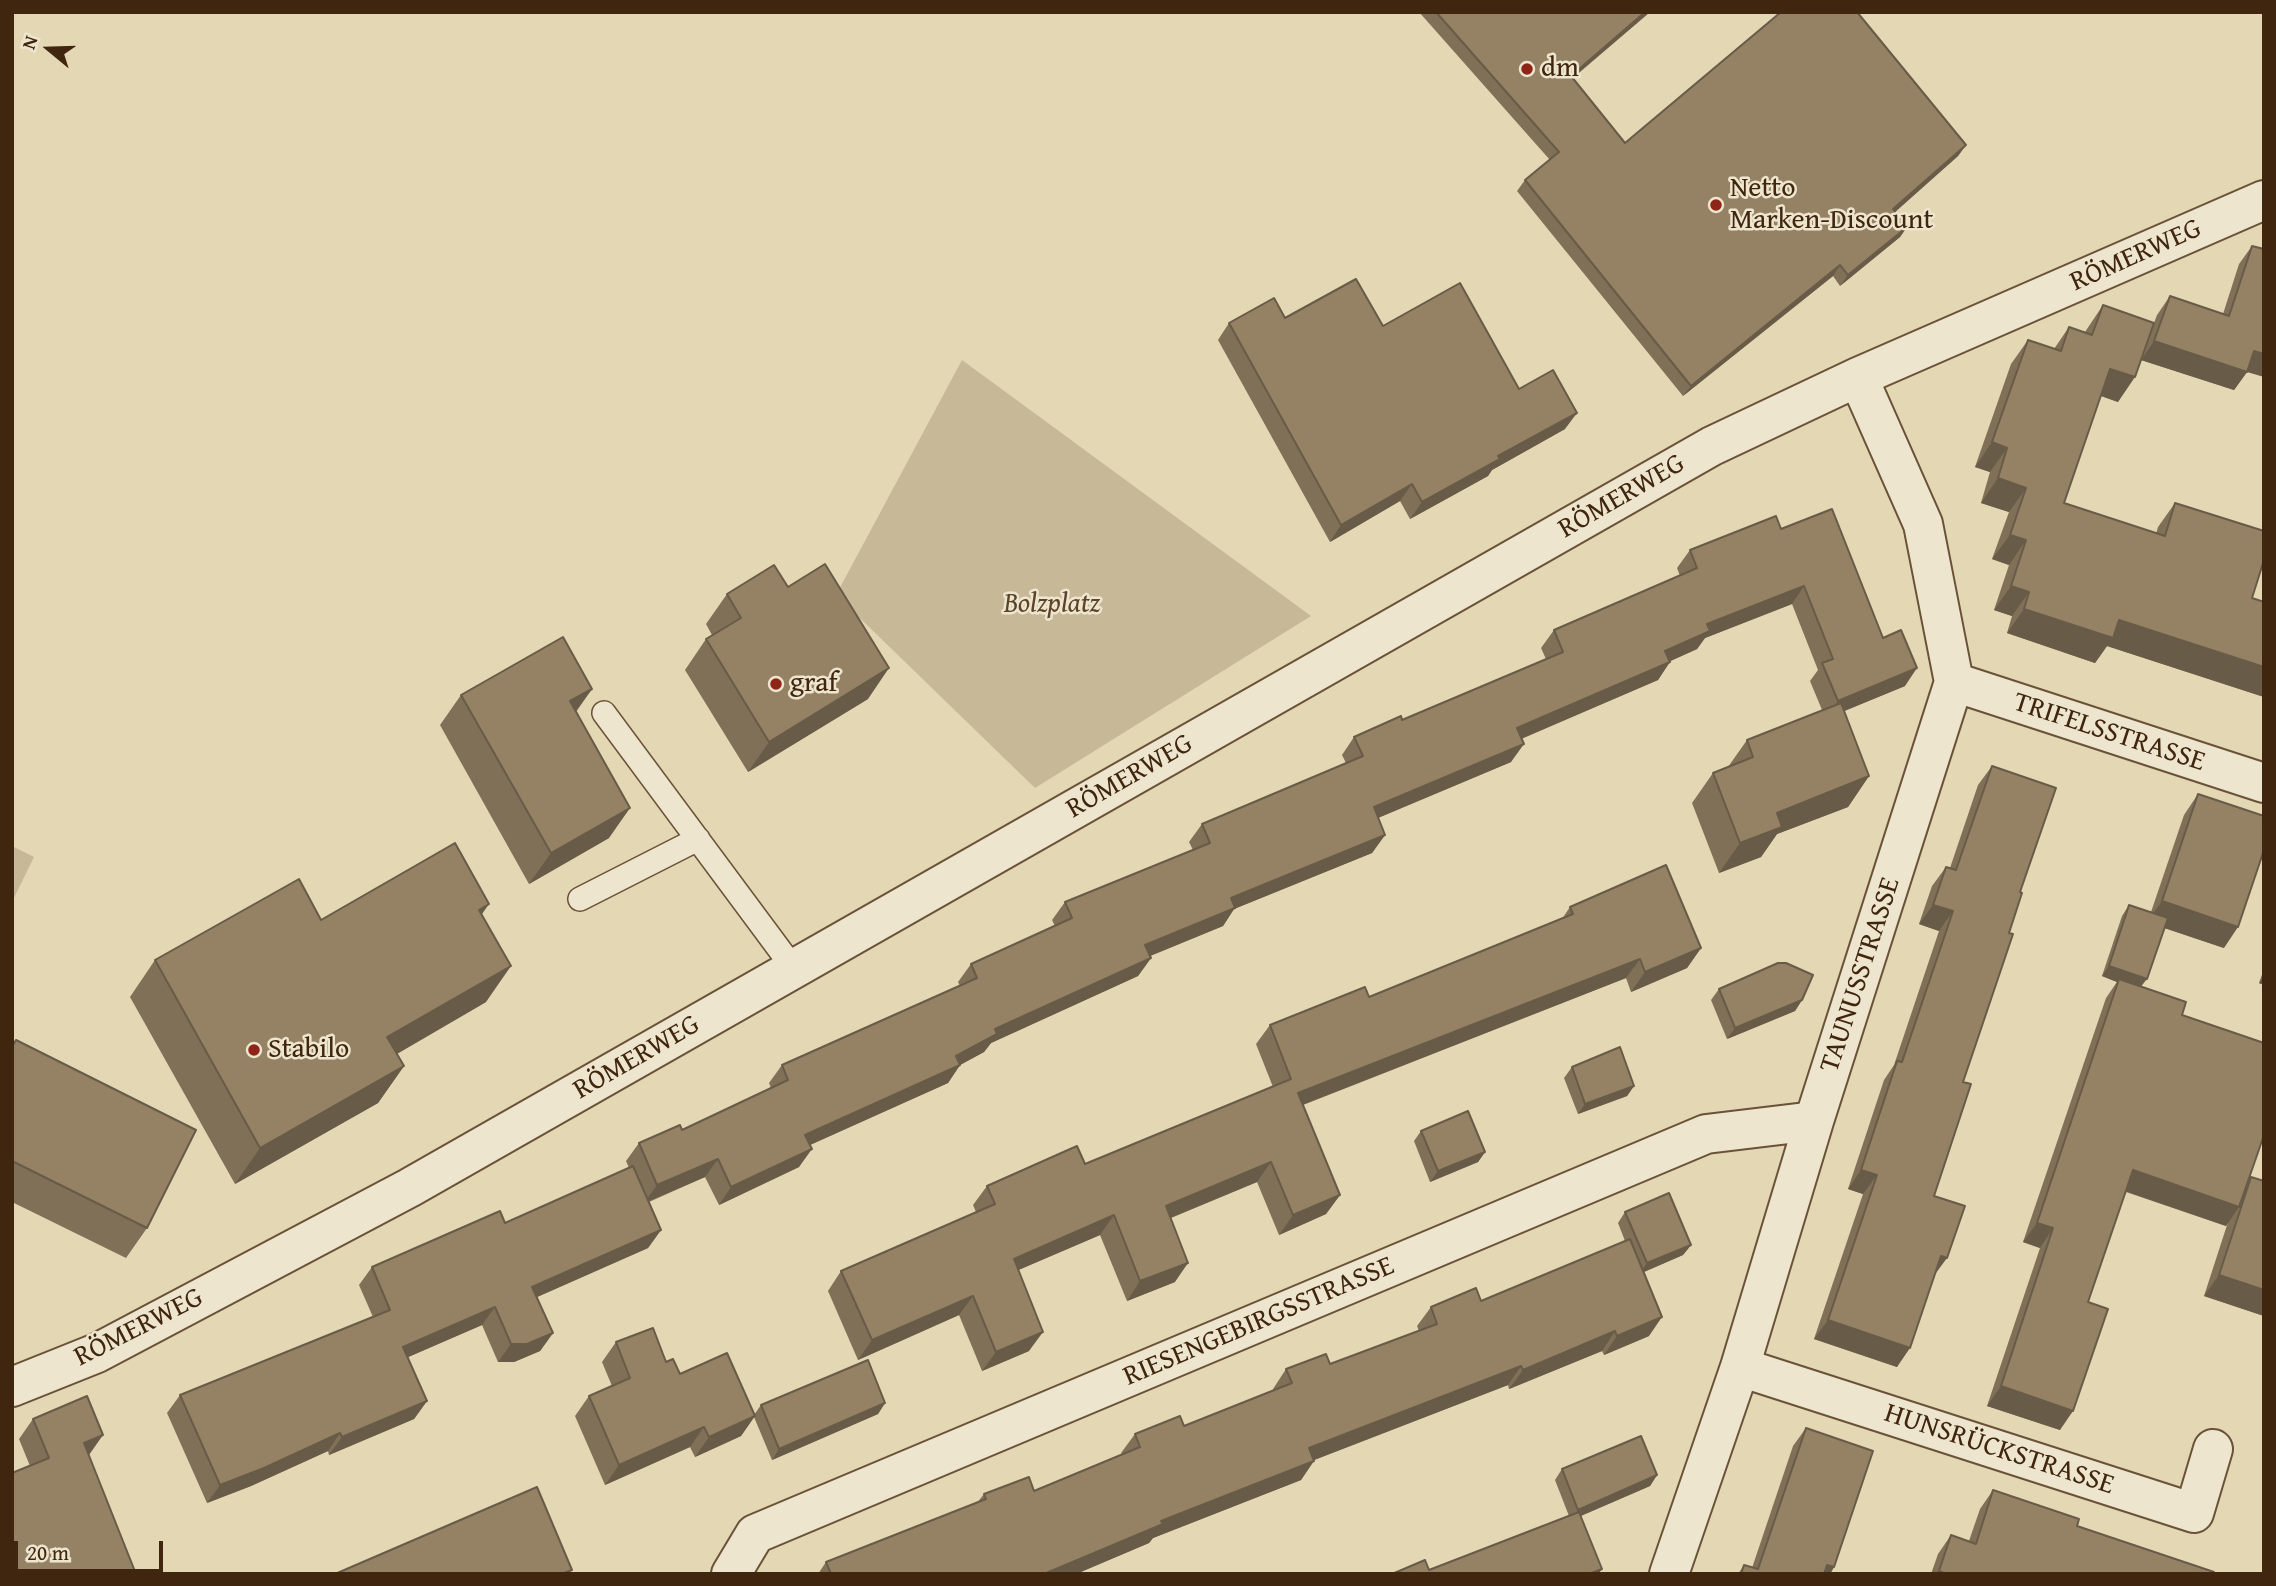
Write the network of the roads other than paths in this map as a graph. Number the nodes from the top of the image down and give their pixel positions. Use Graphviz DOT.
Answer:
graph roads {
  1 [pos="2264,201"];
  2 [pos="1858,377"];
  3 [pos="1954,682"];
  4 [pos="604,713"];
  5 [pos="2264,783"];
  6 [pos="698,839"];
  7 [pos="580,899"];
  8 [pos="794,969"];
  9 [pos="1814,1121"];
  10 [pos="1740,1367"];
  11 [pos="12,1387"];
  12 [pos="2213,1449"];
  13 [pos="731,1574"];
  14 [pos="1669,1574"];
  1 -- 2 [label="street, RÖMERWEG"];
  2 -- 3 [label="street, TAUNUSSTRASSE"];
  2 -- 8 [label="street, RÖMERWEG"];
  3 -- 5 [label="street, TRIFELSSTRASSE"];
  3 -- 9 [label="street, TAUNUSSTRASSE"];
  4 -- 6 [label="lane"];
  6 -- 7 [label="lane"];
  6 -- 8 [label="lane"];
  8 -- 11 [label="street, RÖMERWEG"];
  9 -- 10 [label="street, TAUNUSSTRASSE"];
  9 -- 13 [label="street, RIESENGEBIRGSSTRASSE"];
  10 -- 12 [label="street, HUNSRÜCKSTRASSE"];
  10 -- 14 [label="street, TAUNUSSTRASSE"];
}
